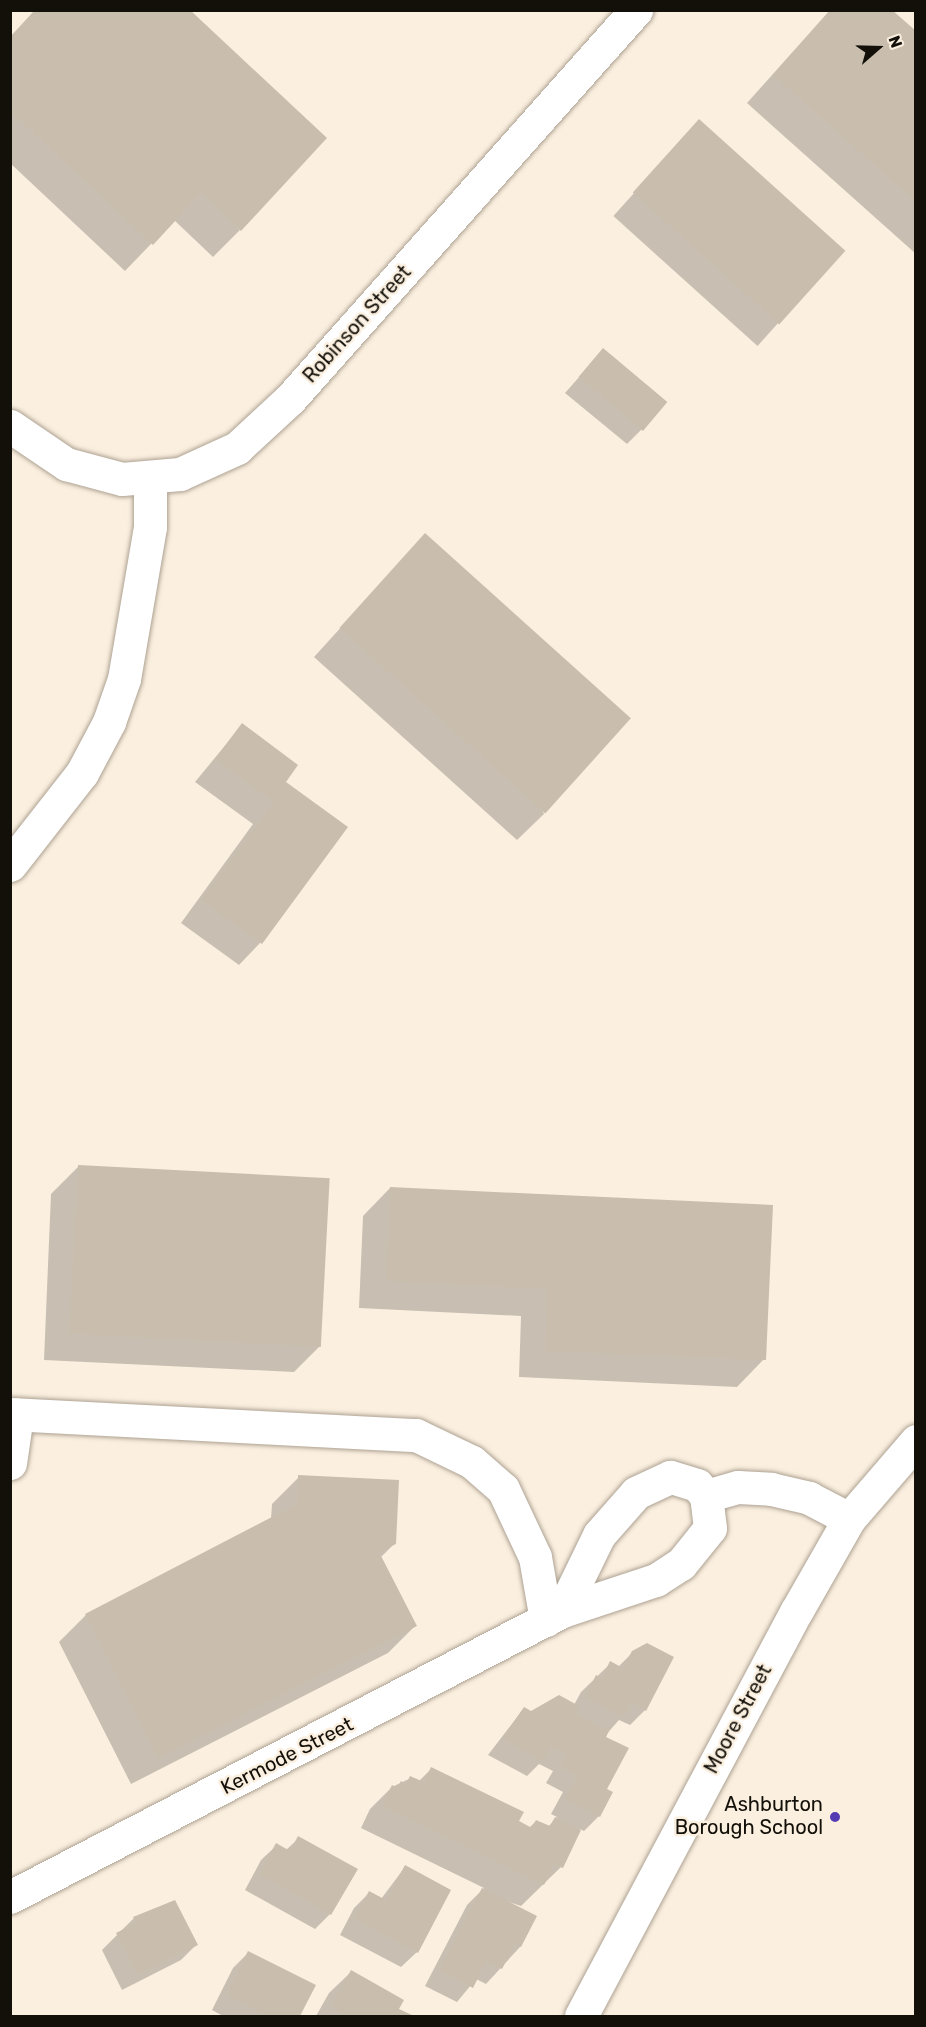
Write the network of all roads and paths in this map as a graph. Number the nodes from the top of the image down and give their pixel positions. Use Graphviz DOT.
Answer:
graph roads {
  1 [pos="636,10"];
  2 [pos="10,426"];
  3 [pos="150,479"];
  4 [pos="10,865"];
  5 [pos="14,1414"];
  6 [pos="915,1441"];
  7 [pos="10,1463"];
  8 [pos="706,1496"];
  9 [pos="849,1519"];
  10 [pos="554,1615"];
  11 [pos="10,1897"];
  12 [pos="581,2016"];
  1 -- 3 [label="street, Robinson Street"];
  2 -- 3 [label="street, Robinson Street"];
  3 -- 4 [label="street"];
  5 -- 7 [label="street"];
  5 -- 10 [label="street"];
  6 -- 9 [label="street, Moore Street"];
  8 -- 9 [label="street"];
  8 -- 10 [label="street, Kermode Street"];
  8 -- 10 [label="street"];
  9 -- 12 [label="street, Moore Street"];
  10 -- 11 [label="street, Kermode Street"];
}
